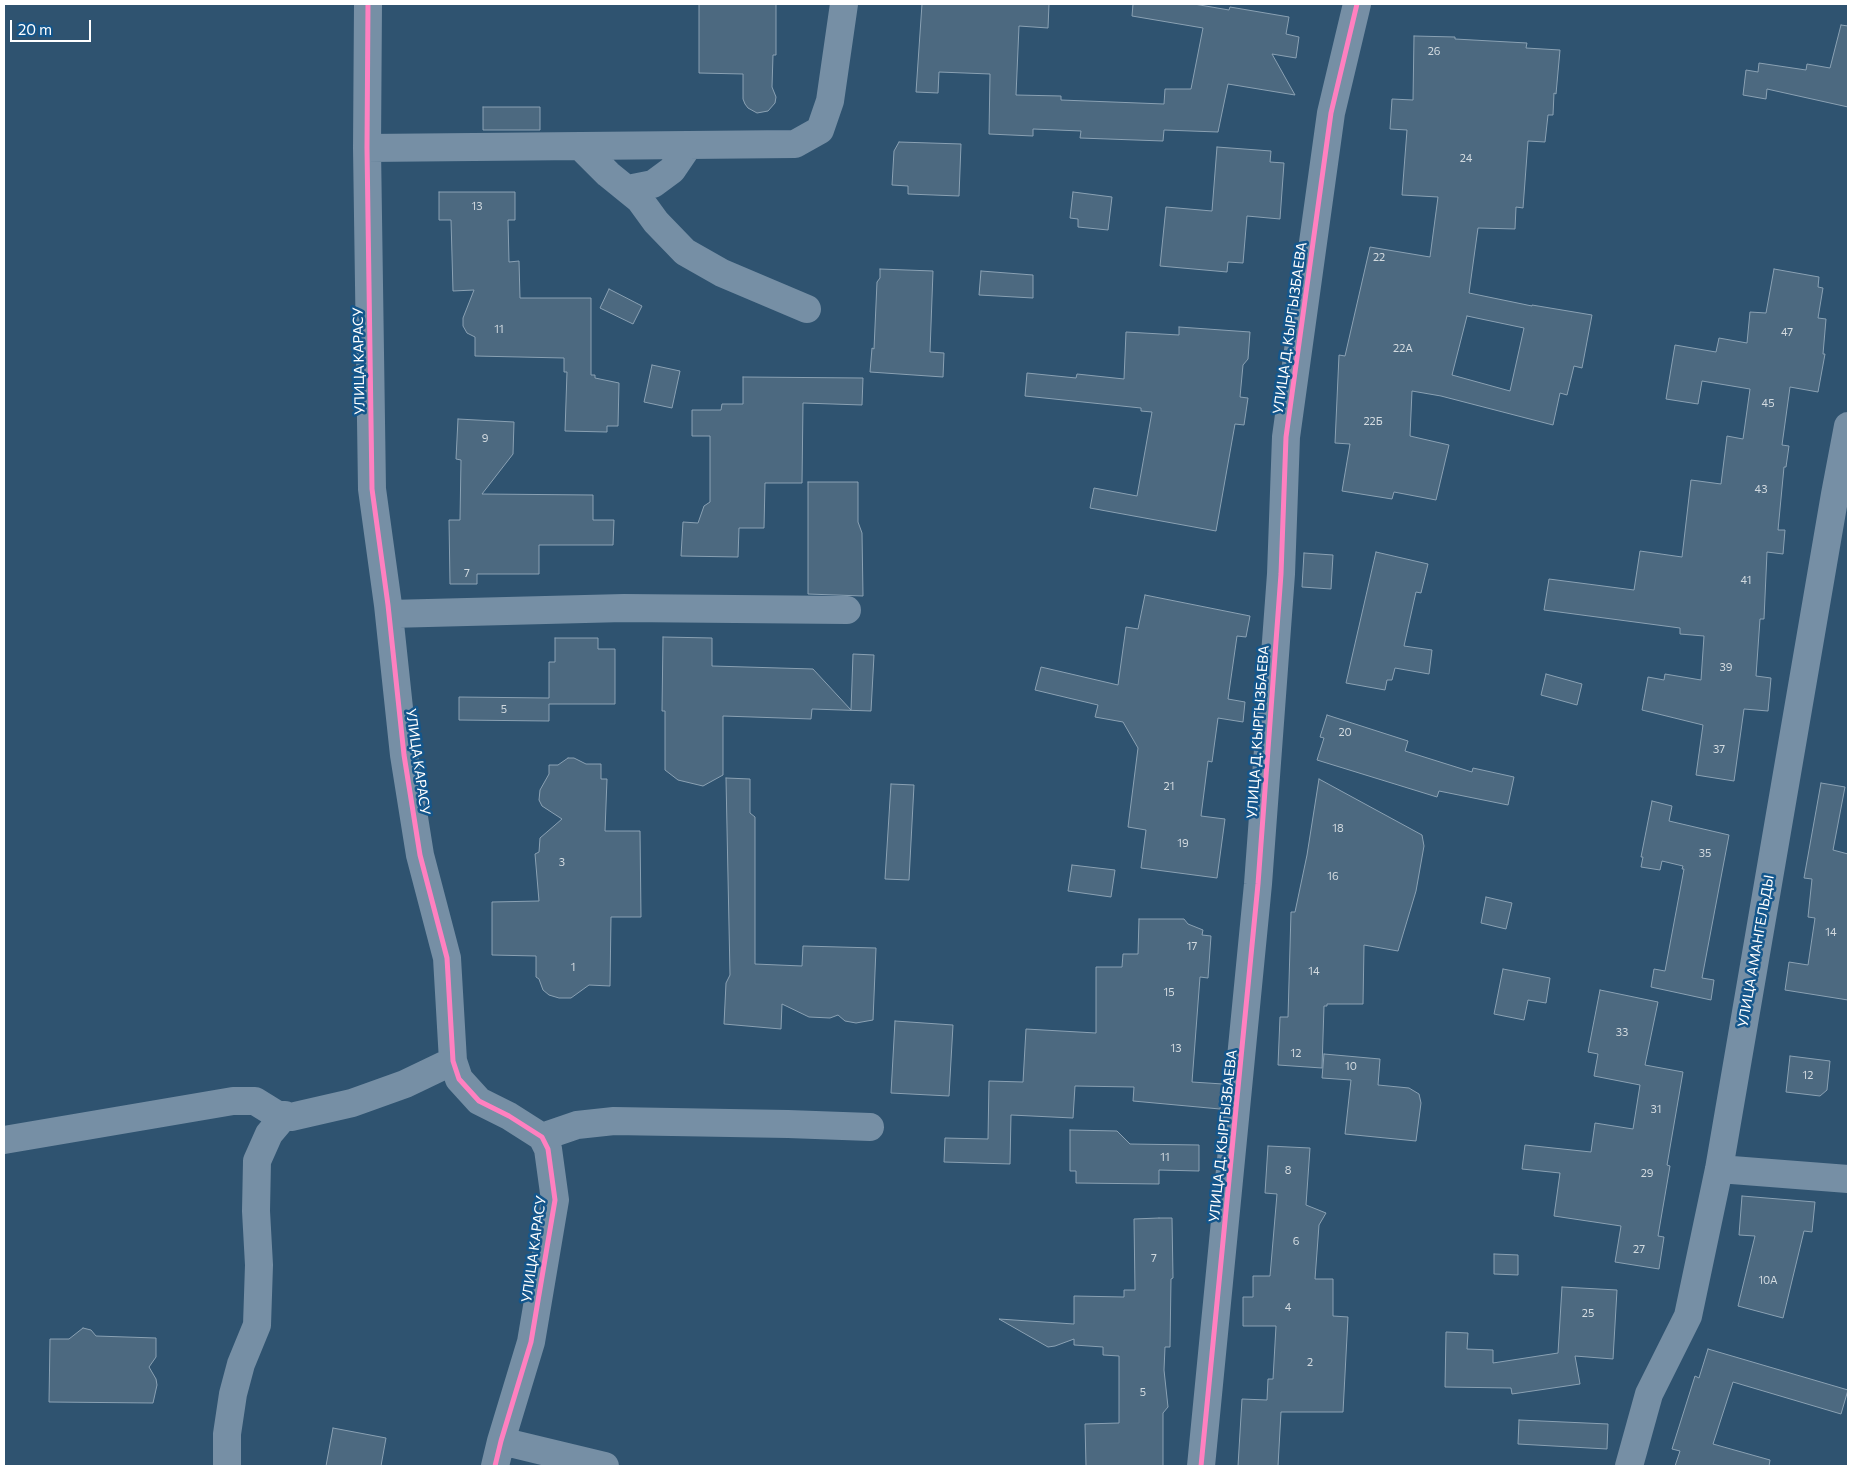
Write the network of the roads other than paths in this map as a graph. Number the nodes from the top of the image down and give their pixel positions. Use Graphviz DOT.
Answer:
graph roads {
  1 [pos="368,4"];
  2 [pos="844,4"];
  3 [pos="1357,4"];
  4 [pos="689,145"];
  5 [pos="580,146"];
  6 [pos="367,148"];
  7 [pos="628,189"];
  8 [pos="808,309"];
  9 [pos="1848,426"];
  10 [pos="847,610"];
  11 [pos="389,614"];
  12 [pos="453,1060"];
  13 [pos="285,1115"];
  14 [pos="870,1128"];
  15 [pos="542,1137"];
  16 [pos="4,1140"];
  17 [pos="1719,1169"];
  18 [pos="1848,1179"];
  19 [pos="498,1453"];
  20 [pos="227,1466"];
  21 [pos="605,1466"];
  22 [pos="1201,1466"];
  23 [pos="1629,1466"];
  1 -- 6 [label="street, УЛИЦА КАРАСУ"];
  2 -- 4 [label="street"];
  3 -- 22 [label="street, УЛИЦА Д. КЫРГЫЗБАЕВА"];
  4 -- 5 [label="street"];
  4 -- 7 [label="street"];
  5 -- 6 [label="street"];
  5 -- 7 [label="street"];
  6 -- 11 [label="street, УЛИЦА КАРАСУ"];
  7 -- 8 [label="street"];
  9 -- 17 [label="street, УЛИЦА АМАНГЕЛЬДЫ"];
  10 -- 11 [label="street"];
  11 -- 12 [label="street, УЛИЦА КАРАСУ"];
  12 -- 13 [label="street"];
  12 -- 15 [label="street, УЛИЦА КАРАСУ"];
  13 -- 16 [label="street"];
  13 -- 20 [label="street"];
  14 -- 15 [label="street"];
  15 -- 19 [label="street, УЛИЦА КАРАСУ"];
  17 -- 18 [label="street"];
  17 -- 23 [label="street, УЛИЦА АМАНГЕЛЬДЫ"];
  19 -- 21 [label="street"];
}
